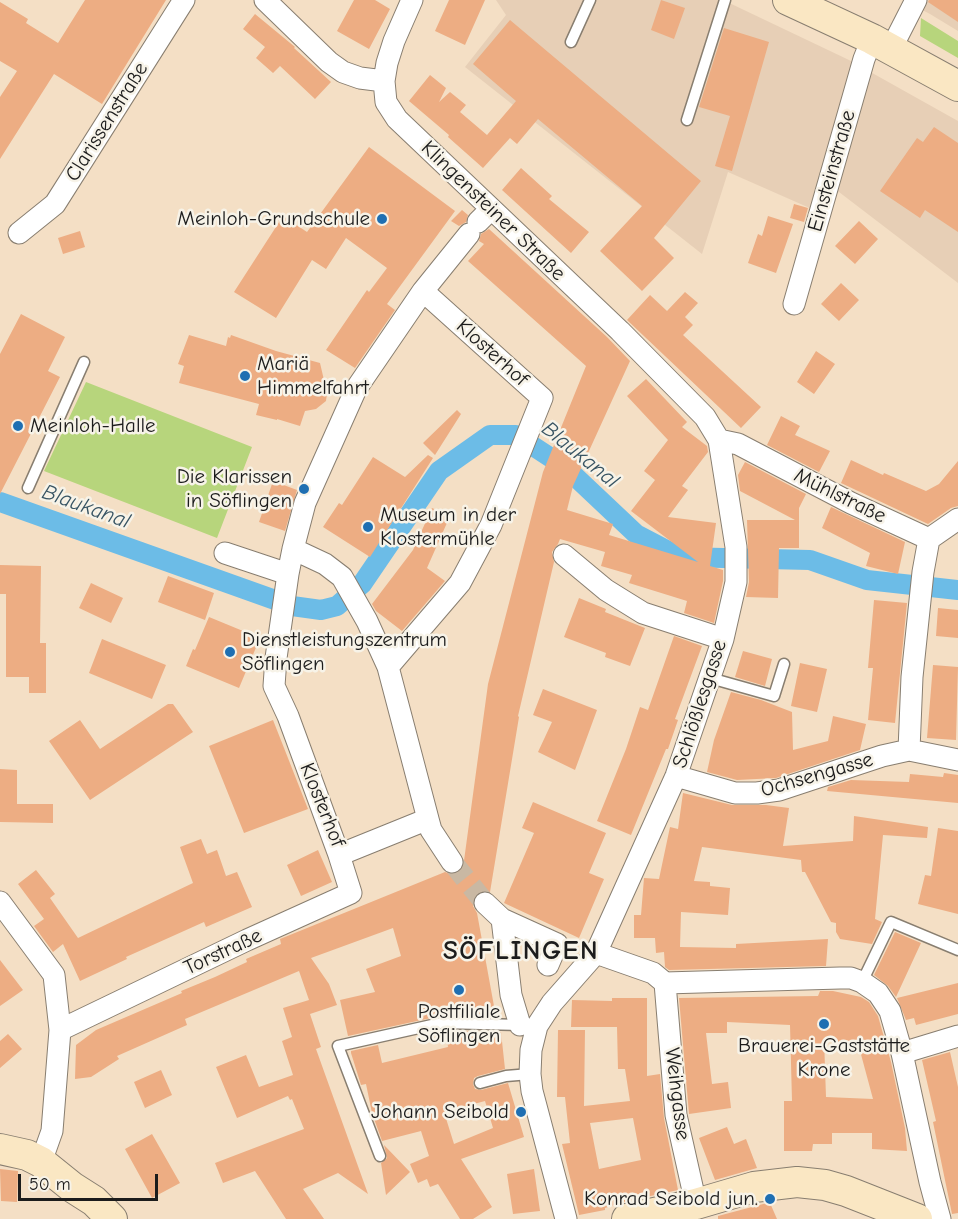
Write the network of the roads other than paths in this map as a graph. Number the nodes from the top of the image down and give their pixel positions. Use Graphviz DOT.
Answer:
graph roads {
  1 [pos="184,0"];
  2 [pos="265,0"];
  3 [pos="412,0"];
  4 [pos="590,0"];
  5 [pos="725,0"];
  6 [pos="788,0"];
  7 [pos="916,0"];
  8 [pos="571,42"];
  9 [pos="881,44"];
  10 [pos="384,81"];
  11 [pos="958,86"];
  12 [pos="687,120"];
  13 [pos="479,222"];
  14 [pos="19,233"];
  15 [pos="423,291"];
  16 [pos="794,304"];
  17 [pos="84,362"];
  18 [pos="719,440"];
  19 [pos="28,488"];
  20 [pos="958,519"];
  21 [pos="928,539"];
  22 [pos="293,549"];
  23 [pos="225,553"];
  24 [pos="564,555"];
  25 [pos="286,582"];
  26 [pos="723,639"];
  27 [pos="784,664"];
  28 [pos="388,667"];
  29 [pos="710,678"];
  30 [pos="909,750"];
  31 [pos="958,760"];
  32 [pos="676,776"];
  33 [pos="428,819"];
  34 [pos="339,855"];
  35 [pos="452,862"];
  36 [pos="0,903"];
  37 [pos="484,903"];
  38 [pos="502,919"];
  39 [pos="958,950"];
  40 [pos="596,953"];
  41 [pos="548,964"];
  42 [pos="659,978"];
  43 [pos="862,982"];
  44 [pos="529,1026"];
  45 [pos="60,1030"];
  46 [pos="958,1036"];
  47 [pos="902,1053"];
  48 [pos="530,1074"];
  49 [pos="480,1083"];
  50 [pos="0,1131"];
  51 [pos="0,1149"];
  52 [pos="45,1153"];
  53 [pos="380,1156"];
  54 [pos="930,1182"];
  55 [pos="103,1210"];
  56 [pos="690,1211"];
  57 [pos="906,1216"];
  58 [pos="566,1219"];
  59 [pos="627,1219"];
  60 [pos="940,1219"];
  1 -- 14 [label="street, Clarissenstraße"];
  2 -- 10 [label="street"];
  3 -- 10 [label="street"];
  4 -- 8 [label="lane"];
  5 -- 12 [label="lane"];
  6 -- 9 [label="street"];
  7 -- 9 [label="street, Einsteinstraße"];
  9 -- 11 [label="street"];
  9 -- 16 [label="street, Einsteinstraße"];
  10 -- 13 [label="street, Klingensteiner Straße"];
  13 -- 15 [label="street, Klosterhof"];
  13 -- 18 [label="street, Klingensteiner Straße"];
  15 -- 22 [label="street, Klosterhof"];
  15 -- 28 [label="street, Klosterhof"];
  17 -- 19 [label="lane"];
  18 -- 21 [label="street, Mühlstraße"];
  18 -- 26 [label="street, Schlößlesgasse"];
  20 -- 21 [label="street"];
  21 -- 30 [label="street"];
  22 -- 25 [label="street, Klosterhof"];
  22 -- 28 [label="street"];
  23 -- 25 [label="street"];
  24 -- 26 [label="street"];
  25 -- 34 [label="street, Klosterhof"];
  26 -- 29 [label="street, Schlößlesgasse"];
  27 -- 29 [label="lane"];
  28 -- 33 [label="street"];
  29 -- 32 [label="street, Schlößlesgasse"];
  30 -- 31 [label="street, Ochsengasse"];
  30 -- 32 [label="street, Ochsengasse"];
  32 -- 40 [label="street, Schlößlesgasse"];
  33 -- 34 [label="street, Klosterhof"];
  33 -- 35 [label="street"];
  34 -- 45 [label="street, Torstraße"];
  36 -- 45 [label="street"];
  37 -- 38 [label="street"];
  38 -- 41 [label="street"];
  38 -- 44 [label="street"];
  39 -- 43 [label="lane"];
  40 -- 42 [label="street"];
  40 -- 44 [label="street, Schlößlesgasse"];
  42 -- 43 [label="street"];
  42 -- 56 [label="street, Weihgasse"];
  43 -- 47 [label="street"];
  44 -- 48 [label="street"];
  44 -- 53 [label="lane"];
  45 -- 52 [label="street"];
  46 -- 47 [label="street"];
  47 -- 54 [label="street"];
  48 -- 49 [label="lane"];
  48 -- 58 [label="street"];
  50 -- 52 [label="street"];
  51 -- 52 [label="street"];
  52 -- 55 [label="street"];
  54 -- 57 [label="street"];
  54 -- 60 [label="street"];
  56 -- 57 [label="street"];
  56 -- 59 [label="street"];
}
